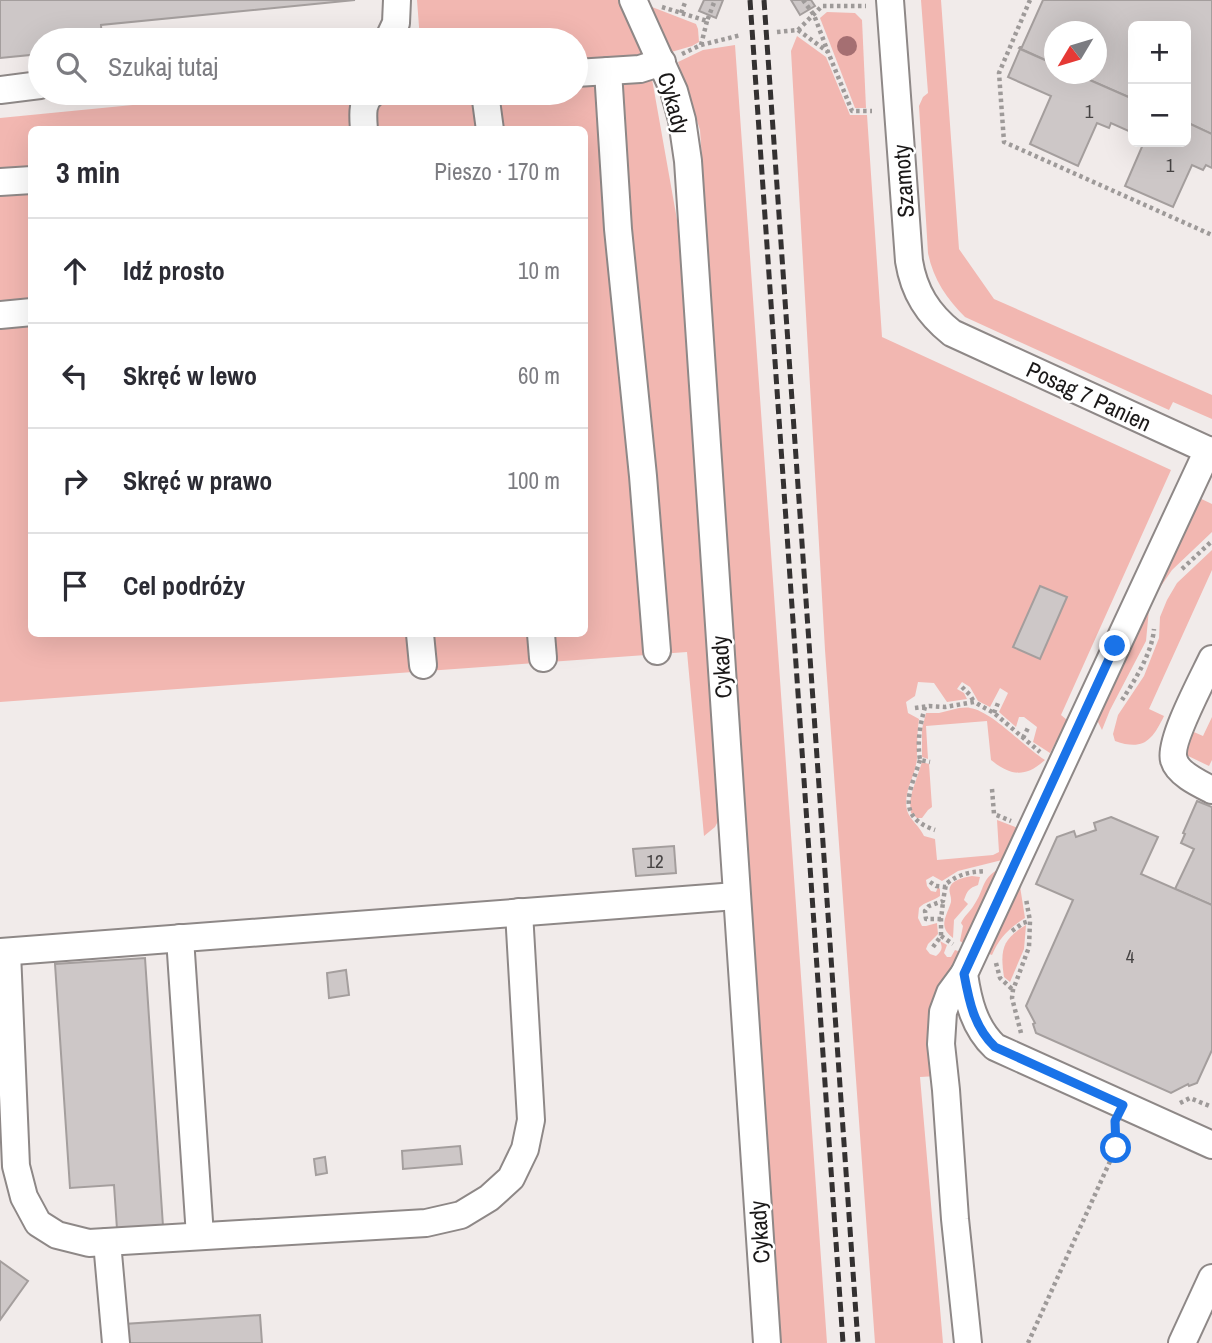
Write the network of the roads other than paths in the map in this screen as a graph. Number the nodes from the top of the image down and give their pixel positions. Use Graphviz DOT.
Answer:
graph roads {
  1 [pos="397,0"];
  2 [pos="634,1"];
  3 [pos="878,3"];
  4 [pos="394,28"];
  5 [pos="662,62"];
  6 [pos="608,71"];
  7 [pos="588,72"];
  8 [pos="28,86"];
  9 [pos="0,90"];
  10 [pos="364,105"];
  11 [pos="487,105"];
  12 [pos="364,126"];
  13 [pos="489,126"];
  14 [pos="28,180"];
  15 [pos="0,183"];
  16 [pos="28,312"];
  17 [pos="0,315"];
  18 [pos="965,340"];
  19 [pos="1210,451"];
  20 [pos="420,637"];
  21 [pos="657,651"];
  22 [pos="1212,659"];
  23 [pos="423,666"];
  24 [pos="1212,790"];
  25 [pos="736,896"];
  26 [pos="519,912"];
  27 [pos="180,938"];
  28 [pos="4,952"];
  29 [pos="964,974"];
  30 [pos="1210,1140"];
  31 [pos="200,1236"];
  32 [pos="107,1242"];
  33 [pos="1212,1278"];
  34 [pos="116,1343"];
  35 [pos="767,1343"];
  36 [pos="968,1343"];
  37 [pos="1182,1343"];
  1 -- 4 [label="street"];
  2 -- 5 [label="street, Cykady"];
  3 -- 18 [label="street, Szamoty"];
  5 -- 6 [label="street"];
  5 -- 25 [label="street, Cykady"];
  6 -- 7 [label="street"];
  6 -- 21 [label="street"];
  8 -- 9 [label="street"];
  10 -- 12 [label="street"];
  11 -- 13 [label="street"];
  14 -- 15 [label="street"];
  16 -- 17 [label="street"];
  18 -- 19 [label="street, Posag 7 Panien"];
  19 -- 29 [label="street"];
  20 -- 23 [label="street"];
  22 -- 24 [label="street"];
  25 -- 26 [label="street"];
  25 -- 35 [label="street, Cykady"];
  26 -- 27 [label="street"];
  26 -- 31 [label="street"];
  27 -- 28 [label="street"];
  27 -- 31 [label="street"];
  28 -- 32 [label="street"];
  29 -- 30 [label="street"];
  29 -- 36 [label="street"];
  31 -- 32 [label="street"];
  32 -- 34 [label="street"];
  33 -- 37 [label="street"];
}
